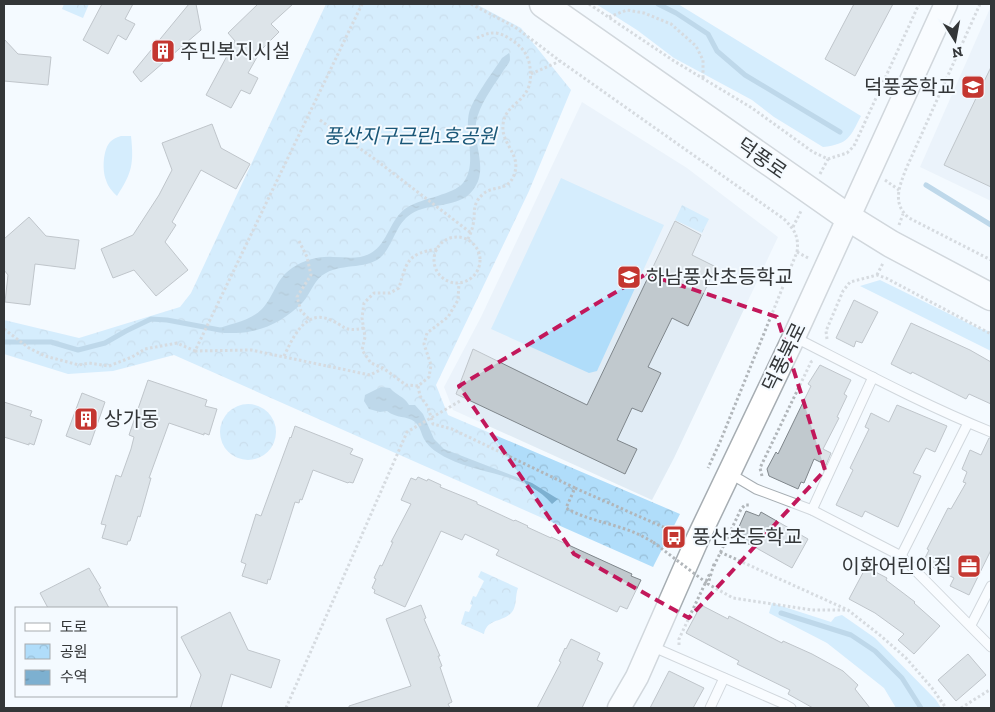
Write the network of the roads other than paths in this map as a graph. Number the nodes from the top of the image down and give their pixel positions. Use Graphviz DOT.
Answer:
graph roads {
  1 [pos="543,4"];
  2 [pos="946,4"];
  3 [pos="849,218"];
  4 [pos="991,297"];
  5 [pos="794,336"];
  6 [pos="873,377"];
  7 [pos="968,423"];
  8 [pos="991,432"];
  9 [pos="728,473"];
  10 [pos="812,510"];
  11 [pos="901,556"];
  12 [pos="991,586"];
  13 [pos="971,625"];
  14 [pos="651,646"];
  15 [pos="991,647"];
  16 [pos="724,678"];
  17 [pos="619,708"];
  18 [pos="710,708"];
  19 [pos="790,708"];
  1 -- 3 [label="main road, 덕풍로"];
  2 -- 3 [label="street, 덕풍북로"];
  3 -- 4 [label="main road, 덕풍로"];
  3 -- 5 [label="street, 덕풍북로"];
  5 -- 6 [label="lane"];
  5 -- 9 [label="street, 덕풍북로"];
  6 -- 7 [label="lane"];
  6 -- 10 [label="lane"];
  7 -- 8 [label="lane"];
  7 -- 11 [label="lane"];
  9 -- 10 [label="lane"];
  9 -- 14 [label="street, 덕풍북로"];
  10 -- 11 [label="lane"];
  11 -- 13 [label="lane"];
  12 -- 13 [label="lane"];
  13 -- 15 [label="lane"];
  14 -- 16 [label="lane"];
  14 -- 17 [label="street, 덕풍북로"];
  16 -- 18 [label="lane"];
  16 -- 19 [label="lane"];
}
